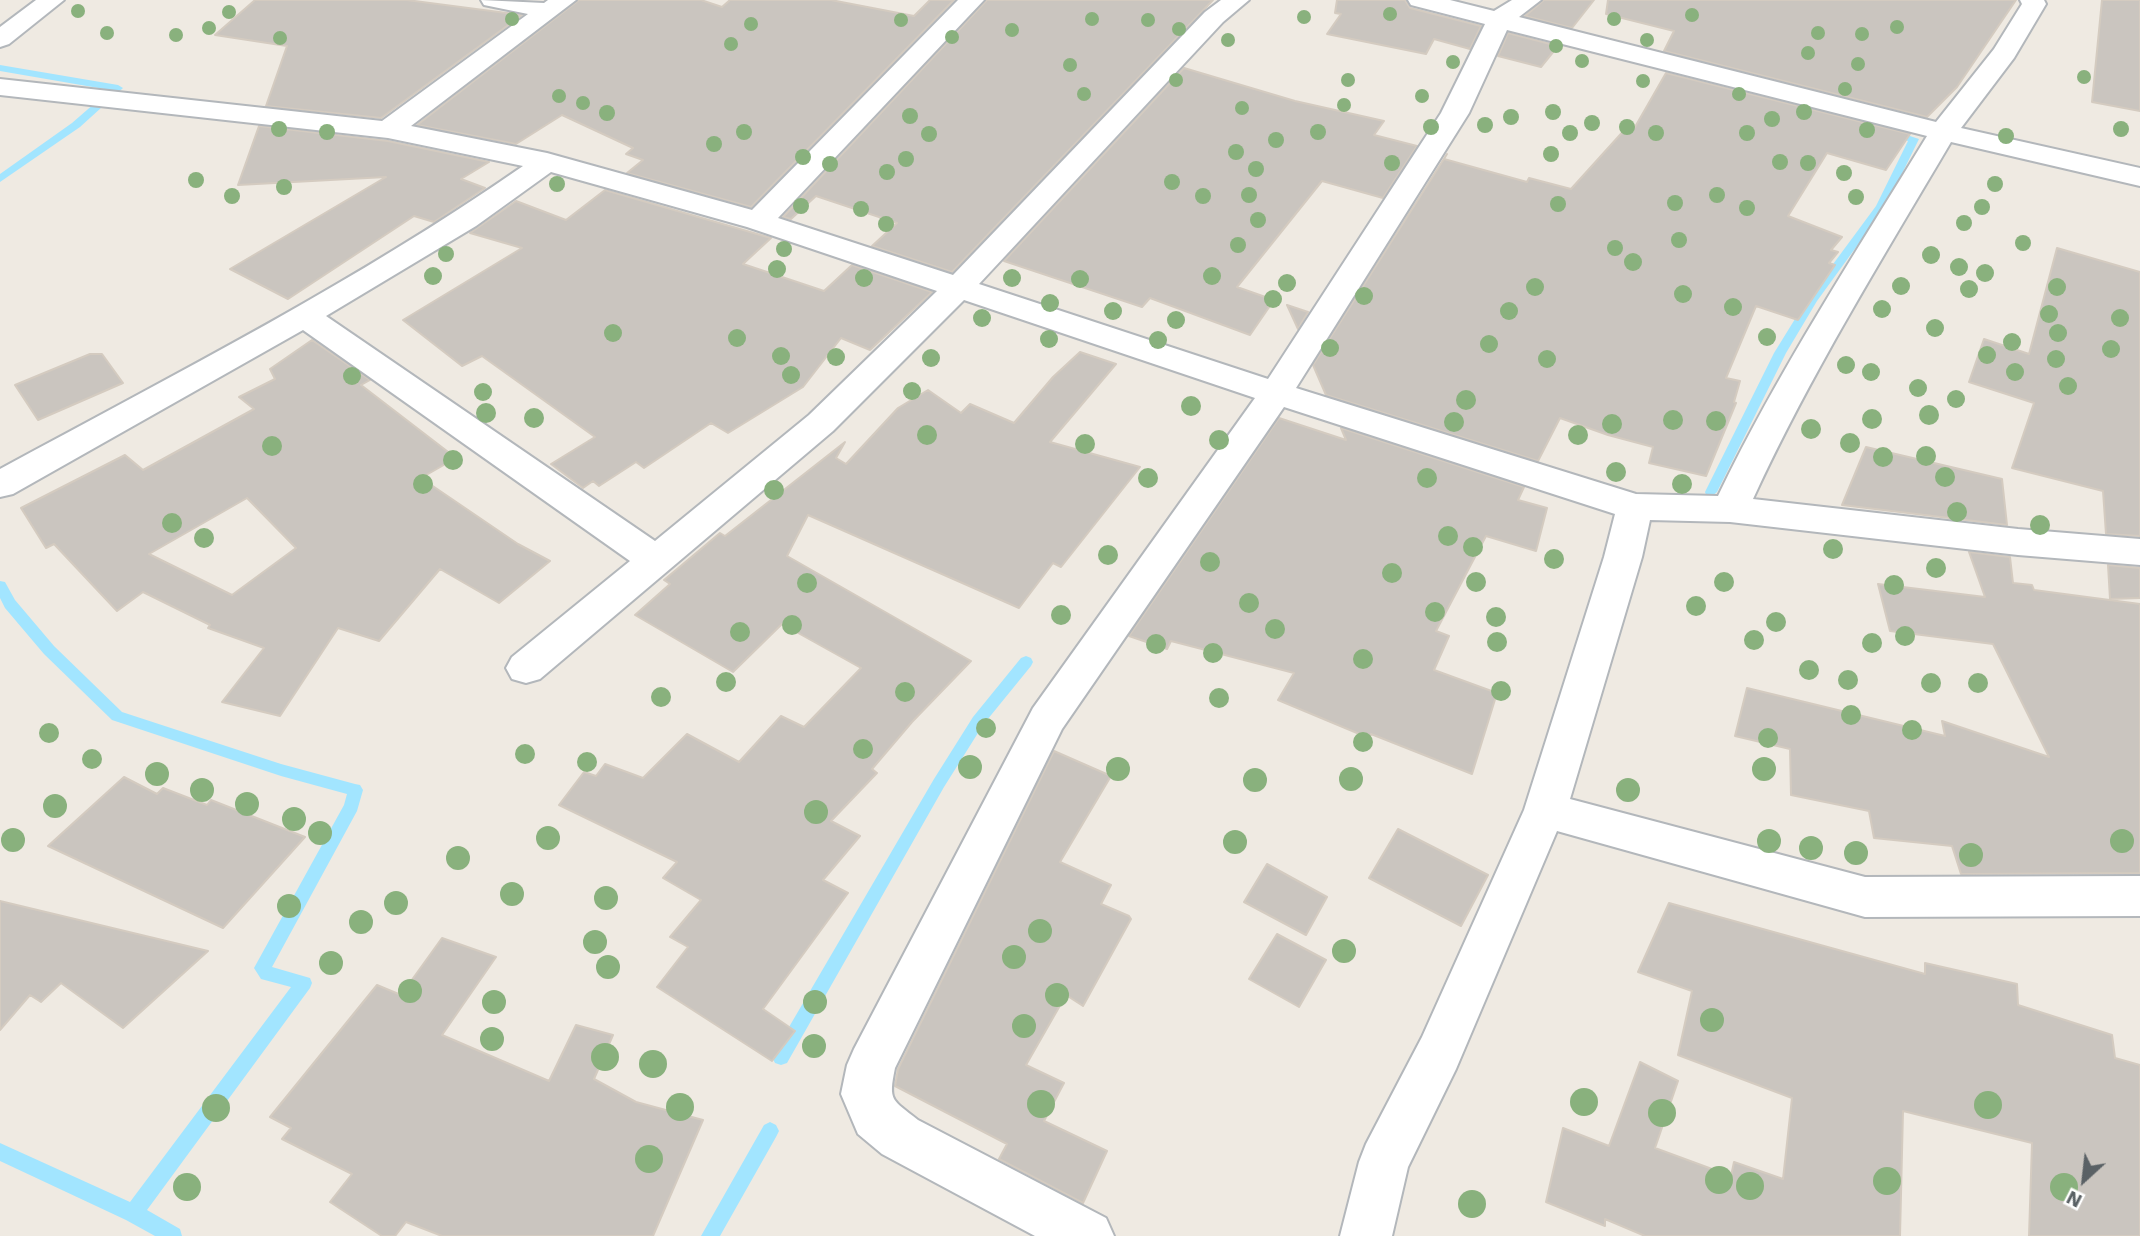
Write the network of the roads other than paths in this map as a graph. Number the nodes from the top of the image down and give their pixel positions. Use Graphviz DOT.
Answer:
graph roads {
  1 [pos="52,0"];
  2 [pos="493,0"];
  3 [pos="972,0"];
  4 [pos="1237,0"];
  5 [pos="1420,0"];
  6 [pos="2032,0"];
  7 [pos="556,5"];
  8 [pos="1514,9"];
  9 [pos="0,39"];
  10 [pos="0,87"];
  11 [pos="388,130"];
  12 [pos="1943,132"];
  13 [pos="547,162"];
  14 [pos="2140,177"];
  15 [pos="758,221"];
  16 [pos="959,287"];
  17 [pos="304,316"];
  18 [pos="1276,393"];
  19 [pos="0,485"];
  20 [pos="1635,507"];
  21 [pos="1730,509"];
  22 [pos="2140,552"];
  23 [pos="656,560"];
  24 [pos="526,668"];
  25 [pos="1545,810"];
  26 [pos="2140,896"];
  27 [pos="1088,1236"];
  28 [pos="1366,1236"];
  1 -- 9 [label="street"];
  2 -- 7 [label="street"];
  3 -- 15 [label="street"];
  4 -- 16 [label="street"];
  5 -- 8 [label="street"];
  6 -- 12 [label="street"];
  7 -- 11 [label="street"];
  8 -- 12 [label="street"];
  8 -- 18 [label="street"];
  10 -- 11 [label="street"];
  11 -- 13 [label="street"];
  12 -- 14 [label="street"];
  12 -- 21 [label="street"];
  13 -- 15 [label="street"];
  13 -- 17 [label="street"];
  15 -- 16 [label="street"];
  16 -- 18 [label="street"];
  16 -- 23 [label="street"];
  17 -- 19 [label="street"];
  17 -- 23 [label="street"];
  18 -- 20 [label="street"];
  18 -- 27 [label="street"];
  20 -- 21 [label="street"];
  20 -- 25 [label="street"];
  21 -- 22 [label="street"];
  23 -- 24 [label="street"];
  25 -- 26 [label="street"];
  25 -- 28 [label="street"];
}
